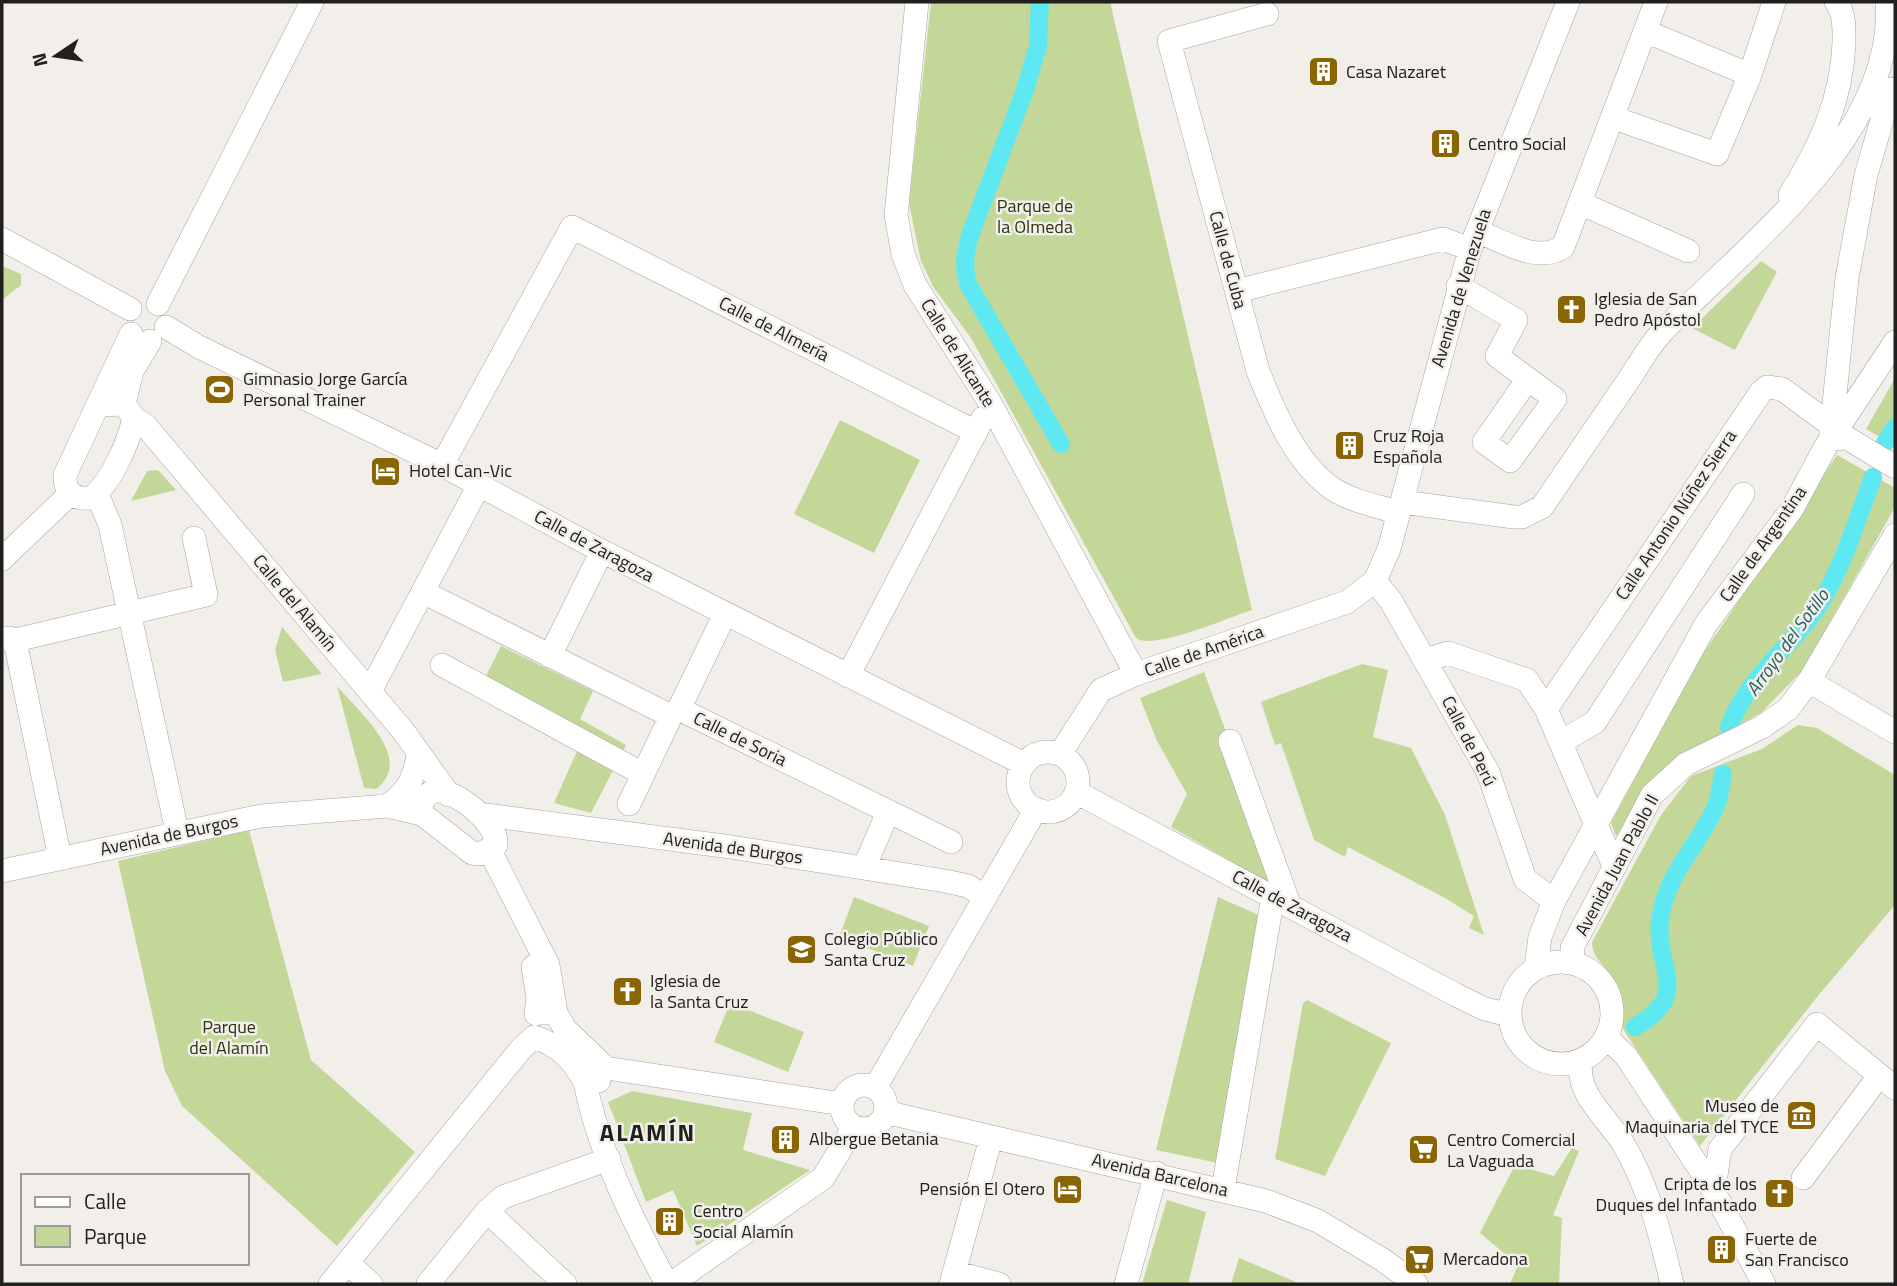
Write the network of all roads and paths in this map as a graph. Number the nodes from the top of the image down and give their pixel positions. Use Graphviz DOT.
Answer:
graph roads {
  1 [pos="312,2"];
  2 [pos="917,2"];
  3 [pos="1567,2"];
  4 [pos="1656,2"];
  5 [pos="1774,2"];
  6 [pos="1836,2"];
  7 [pos="1887,2"];
  8 [pos="1267,13"];
  9 [pos="1645,31"];
  10 [pos="1750,75"];
  11 [pos="1895,78"];
  12 [pos="1614,118"];
  13 [pos="1580,203"];
  14 [pos="1783,219"];
  15 [pos="2,239"];
  16 [pos="1473,240"];
  17 [pos="1688,251"];
  18 [pos="1458,286"];
  19 [pos="1237,291"];
  20 [pos="158,304"];
  21 [pos="130,309"];
  22 [pos="149,334"];
  23 [pos="1895,342"];
  24 [pos="1528,379"];
  25 [pos="990,403"];
  26 [pos="98,405"];
  27 [pos="129,411"];
  28 [pos="976,432"];
  29 [pos="1831,432"];
  30 [pos="442,465"];
  31 [pos="1895,467"];
  32 [pos="479,485"];
  33 [pos="70,494"];
  34 [pos="97,494"];
  35 [pos="1743,494"];
  36 [pos="1400,508"];
  37 [pos="1895,535"];
  38 [pos="194,538"];
  39 [pos="602,551"];
  40 [pos="2,559"];
  41 [pos="1375,581"];
  42 [pos="419,599"];
  43 [pos="130,613"];
  44 [pos="725,614"];
  45 [pos="9,642"];
  46 [pos="550,656"];
  47 [pos="1426,660"];
  48 [pos="442,665"];
  49 [pos="1136,674"];
  50 [pos="848,676"];
  51 [pos="1809,681"];
  52 [pos="370,691"];
  53 [pos="1546,709"];
  54 [pos="675,712"];
  55 [pos="1895,732"];
  56 [pos="1230,741"];
  57 [pos="1561,742"];
  58 [pos="1060,754"];
  59 [pos="418,755"];
  60 [pos="1024,764"];
  61 [pos="643,774"];
  62 [pos="1577,780"];
  63 [pos="1616,785"];
  64 [pos="1076,792"];
  65 [pos="449,794"];
  66 [pos="629,804"];
  67 [pos="387,806"];
  68 [pos="1035,809"];
  69 [pos="888,812"];
  70 [pos="422,814"];
  71 [pos="479,814"];
  72 [pos="1595,825"];
  73 [pos="177,831"];
  74 [pos="951,842"];
  75 [pos="481,852"];
  76 [pos="60,858"];
  77 [pos="1614,866"];
  78 [pos="864,868"];
  79 [pos="2,871"];
  80 [pos="984,896"];
  81 [pos="1281,900"];
  82 [pos="1554,901"];
  83 [pos="1574,963"];
  84 [pos="1536,968"];
  85 [pos="546,1014"];
  86 [pos="1510,1015"];
  87 [pos="534,1037"];
  88 [pos="1606,1037"];
  89 [pos="1581,1060"];
  90 [pos="1553,1064"];
  91 [pos="606,1068"];
  92 [pos="585,1082"];
  93 [pos="1887,1082"];
  94 [pos="875,1088"];
  95 [pos="842,1104"];
  96 [pos="885,1112"];
  97 [pos="853,1127"];
  98 [pos="991,1138"];
  99 [pos="609,1159"];
  100 [pos="1156,1173"];
  101 [pos="1803,1178"];
  102 [pos="1639,1180"];
  103 [pos="1709,1183"];
  104 [pos="1223,1189"];
  105 [pos="487,1211"];
  106 [pos="348,1263"];
  107 [pos="952,1278"];
  108 [pos="330,1284"];
  109 [pos="371,1284"];
  110 [pos="428,1284"];
  111 [pos="565,1284"];
  112 [pos="669,1284"];
  113 [pos="999,1284"];
  114 [pos="1126,1284"];
  115 [pos="1416,1284"];
  116 [pos="1672,1284"];
  117 [pos="1764,1284"];
  1 -- 20 [label="street"];
  2 -- 25 [label="street, Calle de Alicante"];
  3 -- 16 [label="street, Avenida de Venezuela"];
  4 -- 9 [label="street"];
  5 -- 10 [label="street"];
  6 -- 14 [label="street"];
  7 -- 14 [label="street, Calle de Cuba"];
  8 -- 19 [label="street, Calle de Cuba"];
  9 -- 10 [label="street"];
  9 -- 12 [label="street"];
  10 -- 12 [label="street"];
  11 -- 29 [label="street, Calle de Argentina"];
  12 -- 13 [label="street"];
  13 -- 16 [label="street"];
  13 -- 17 [label="street"];
  14 -- 36 [label="street, Calle de Cuba"];
  15 -- 21 [label="street"];
  16 -- 18 [label="street, Avenida de Venezuela"];
  16 -- 19 [label="street"];
  18 -- 24 [label="street"];
  18 -- 36 [label="street, Avenida de Venezuela"];
  19 -- 36 [label="street, Calle de Cuba"];
  20 -- 21 [label="street"];
  20 -- 22 [label="street"];
  21 -- 22 [label="street"];
  22 -- 26 [label="street"];
  22 -- 27 [label="street"];
  22 -- 30 [label="street, Calle de Zaragoza"];
  23 -- 29 [label="street"];
  25 -- 28 [label="street"];
  25 -- 49 [label="street, Calle de Alicante"];
  26 -- 27 [label="street"];
  26 -- 33 [label="street"];
  27 -- 34 [label="street"];
  27 -- 52 [label="street, Calle del Alamín"];
  28 -- 30 [label="street, Calle de Almería"];
  28 -- 50 [label="street"];
  29 -- 31 [label="street"];
  29 -- 53 [label="street, Calle Antonio Núñez Sierra"];
  29 -- 63 [label="street, Calle de Argentina"];
  30 -- 32 [label="street, Calle de Zaragoza"];
  32 -- 39 [label="street, Calle de Zaragoza"];
  32 -- 42 [label="street"];
  33 -- 34 [label="street"];
  33 -- 40 [label="street"];
  34 -- 43 [label="street"];
  35 -- 57 [label="street"];
  36 -- 41 [label="street, Avenida de Venezuela"];
  37 -- 51 [label="street, Avenida Juan Pablo II"];
  38 -- 43 [label="street"];
  39 -- 44 [label="street, Calle de Zaragoza"];
  39 -- 46 [label="street"];
  41 -- 47 [label="street, Calle de Perú"];
  41 -- 49 [label="street, Calle de América"];
  42 -- 46 [label="street, Calle de Soria"];
  42 -- 52 [label="street"];
  43 -- 45 [label="street"];
  43 -- 73 [label="street"];
  44 -- 50 [label="street, Calle de Zaragoza"];
  44 -- 54 [label="street"];
  45 -- 76 [label="street"];
  46 -- 54 [label="street, Calle de Soria"];
  47 -- 53 [label="street"];
  47 -- 82 [label="street, Calle de Perú"];
  48 -- 61 [label="street"];
  49 -- 58 [label="street, Calle de América"];
  50 -- 60 [label="street, Calle de Zaragoza"];
  51 -- 55 [label="street"];
  51 -- 77 [label="street, Avenida Juan Pablo II"];
  52 -- 59 [label="street, Calle del Alamín"];
  53 -- 57 [label="street"];
  54 -- 61 [label="street"];
  54 -- 69 [label="street, Calle de Soria"];
  56 -- 81 [label="street"];
  57 -- 62 [label="street"];
  58 -- 60 [label="street"];
  58 -- 64 [label="street"];
  59 -- 65 [label="street, Calle del Alamín"];
  59 -- 67 [label="street"];
  60 -- 68 [label="street"];
  61 -- 66 [label="street"];
  62 -- 63 [label="street"];
  62 -- 72 [label="street"];
  63 -- 72 [label="street, Calle de Argentina"];
  64 -- 68 [label="street"];
  64 -- 81 [label="street, Calle de Zaragoza"];
  65 -- 70 [label="street"];
  65 -- 71 [label="street, Calle del Alamín"];
  67 -- 70 [label="street, Avenida de Burgos"];
  67 -- 73 [label="street, Avenida de Burgos"];
  68 -- 80 [label="street"];
  69 -- 74 [label="street, Calle de Soria"];
  69 -- 78 [label="street"];
  70 -- 75 [label="street"];
  71 -- 75 [label="street"];
  71 -- 78 [label="street, Avenida de Burgos"];
  72 -- 77 [label="street"];
  72 -- 82 [label="street, Calle de Argentina"];
  73 -- 76 [label="street, Avenida de Burgos"];
  75 -- 85 [label="street"];
  76 -- 79 [label="street, Avenida de Burgos"];
  77 -- 83 [label="street, Avenida Juan Pablo II"];
  78 -- 80 [label="street, Avenida de Burgos"];
  80 -- 94 [label="street"];
  81 -- 86 [label="street, Calle de Zaragoza"];
  81 -- 104 [label="street"];
  82 -- 84 [label="street, Calle de Argentina"];
  83 -- 84 [label="street"];
  83 -- 88 [label="street"];
  84 -- 86 [label="street"];
  85 -- 87 [label="street"];
  85 -- 91 [label="street"];
  86 -- 90 [label="street"];
  87 -- 92 [label="street"];
  87 -- 106 [label="street"];
  88 -- 89 [label="street"];
  88 -- 103 [label="street"];
  89 -- 90 [label="street"];
  89 -- 102 [label="street"];
  90 -- 102 [label="street"];
  91 -- 92 [label="street"];
  91 -- 95 [label="street"];
  92 -- 99 [label="street"];
  93 -- 101 [label="street"];
  93 -- 103 [label="street"];
  94 -- 95 [label="street"];
  94 -- 96 [label="street"];
  95 -- 97 [label="street"];
  96 -- 97 [label="street"];
  96 -- 98 [label="street, Avenida Barcelona"];
  97 -- 112 [label="street"];
  98 -- 100 [label="street, Avenida Barcelona"];
  98 -- 107 [label="street"];
  99 -- 105 [label="street"];
  99 -- 112 [label="street"];
  100 -- 104 [label="street, Avenida Barcelona"];
  100 -- 114 [label="street"];
  102 -- 116 [label="street"];
  103 -- 117 [label="street"];
  104 -- 115 [label="street, Avenida Barcelona"];
  105 -- 110 [label="street"];
  105 -- 111 [label="street"];
  106 -- 108 [label="street"];
  106 -- 109 [label="street"];
  107 -- 113 [label="street"];
}
